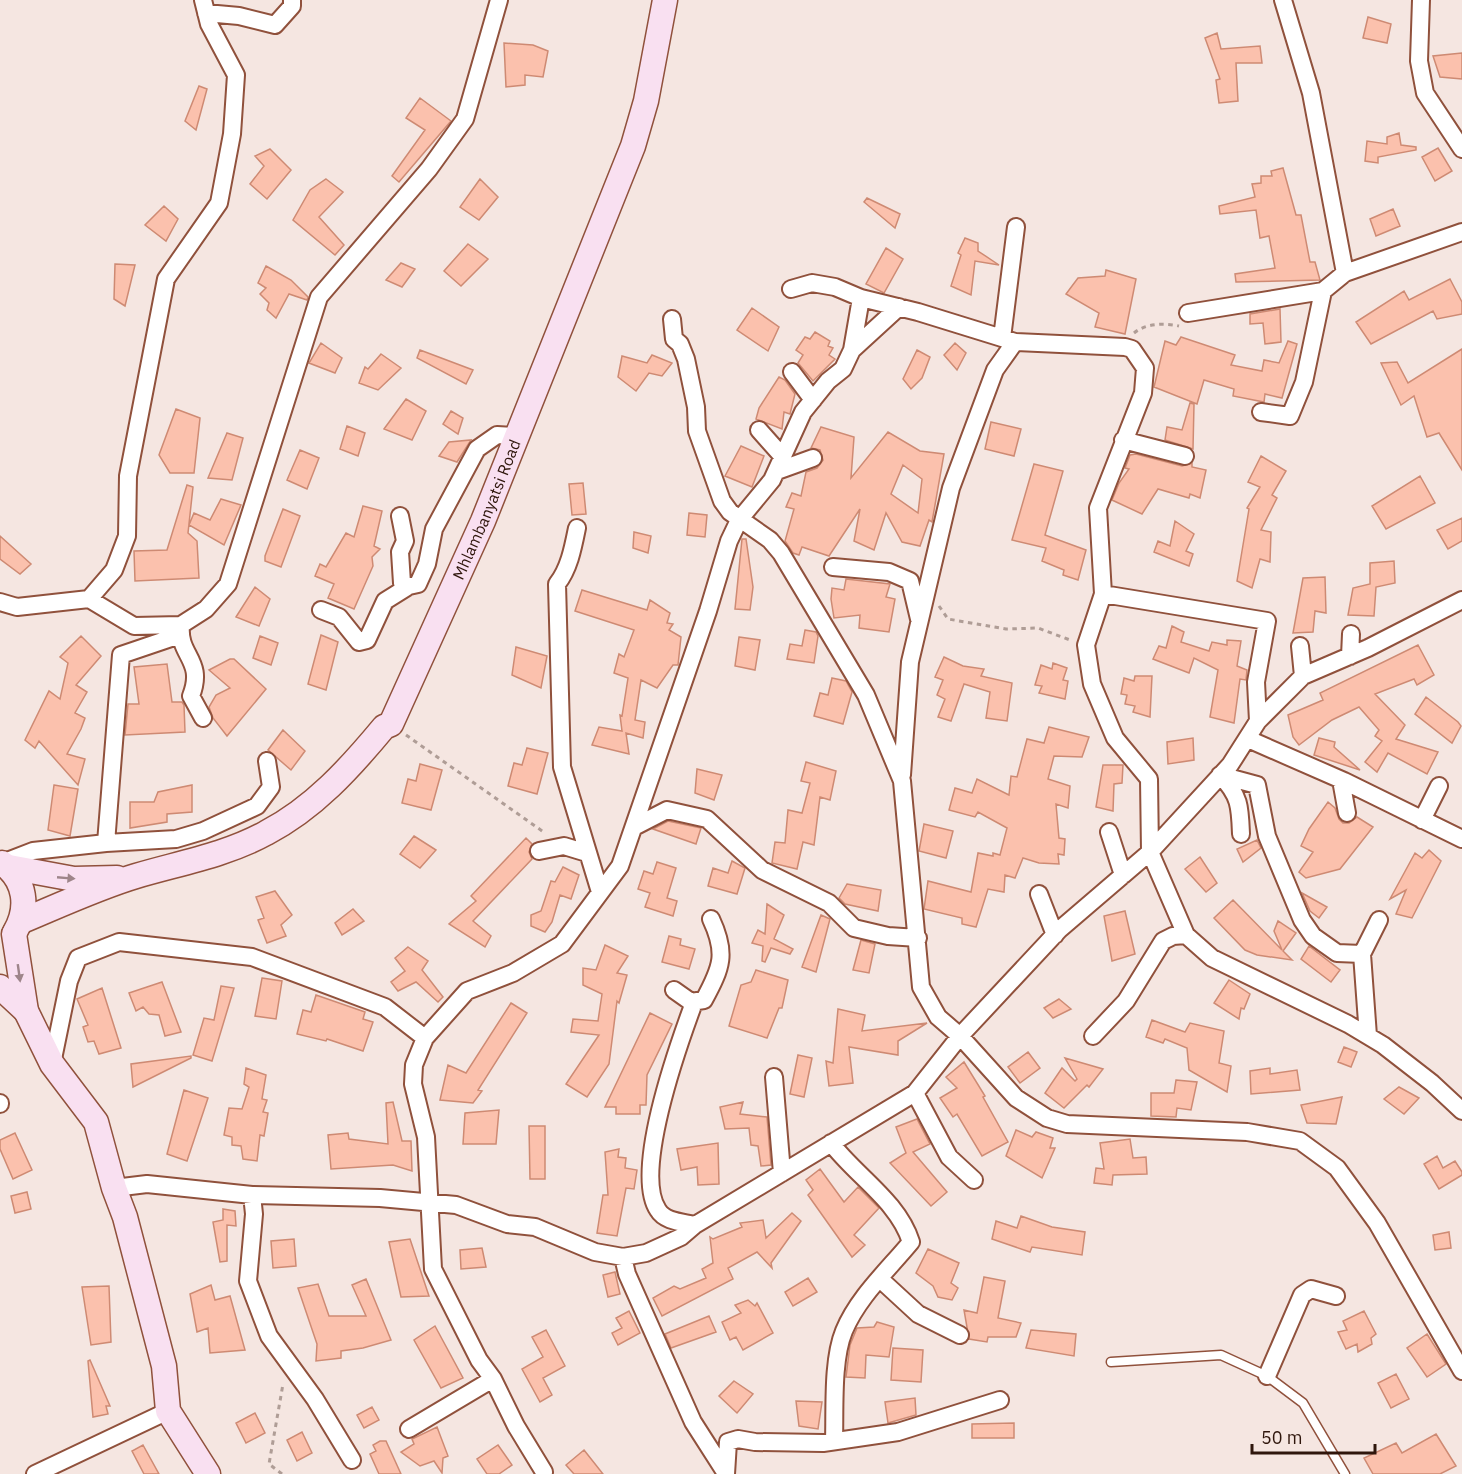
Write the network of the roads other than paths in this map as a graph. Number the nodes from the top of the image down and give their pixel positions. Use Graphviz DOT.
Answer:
graph roads {
  1 [pos="292,0"];
  2 [pos="499,0"];
  3 [pos="665,0"];
  4 [pos="1283,0"];
  5 [pos="1421,0"];
  6 [pos="204,7"];
  7 [pos="1461,147"];
  8 [pos="1016,227"];
  9 [pos="1462,232"];
  10 [pos="1345,273"];
  11 [pos="791,289"];
  12 [pos="1323,291"];
  13 [pos="861,298"];
  14 [pos="899,307"];
  15 [pos="1188,313"];
  16 [pos="672,319"];
  17 [pos="1008,340"];
  18 [pos="852,350"];
  19 [pos="792,372"];
  20 [pos="813,400"];
  21 [pos="1261,412"];
  22 [pos="759,430"];
  23 [pos="516,436"];
  24 [pos="1123,440"];
  25 [pos="1185,456"];
  26 [pos="813,458"];
  27 [pos="780,464"];
  28 [pos="400,516"];
  29 [pos="739,520"];
  30 [pos="578,528"];
  31 [pos="833,567"];
  32 [pos="409,586"];
  33 [pos="1103,594"];
  34 [pos="89,599"];
  35 [pos="1462,600"];
  36 [pos="0,602"];
  37 [pos="321,610"];
  38 [pos="920,623"];
  39 [pos="181,630"];
  40 [pos="1351,634"];
  41 [pos="1300,646"];
  42 [pos="1350,656"];
  43 [pos="1303,676"];
  44 [pos="203,717"];
  45 [pos="1258,721"];
  46 [pos="1248,739"];
  47 [pos="267,761"];
  48 [pos="1220,775"];
  49 [pos="1341,780"];
  50 [pos="902,781"];
  51 [pos="1439,786"];
  52 [pos="1347,813"];
  53 [pos="1422,820"];
  54 [pos="634,827"];
  55 [pos="1109,832"];
  56 [pos="1241,834"];
  57 [pos="1461,837"];
  58 [pos="106,843"];
  59 [pos="539,851"];
  60 [pos="1150,852"];
  61 [pos="586,853"];
  62 [pos="3,864"];
  63 [pos="1123,875"];
  64 [pos="134,877"];
  65 [pos="600,892"];
  66 [pos="1039,894"];
  67 [pos="711,919"];
  68 [pos="1379,920"];
  69 [pos="12,934"];
  70 [pos="1055,935"];
  71 [pos="1186,935"];
  72 [pos="918,938"];
  73 [pos="1362,954"];
  74 [pos="0,987"];
  75 [pos="674,990"];
  76 [pos="691,1002"];
  77 [pos="26,1011"];
  78 [pos="960,1035"];
  79 [pos="1093,1036"];
  80 [pos="1368,1036"];
  81 [pos="425,1038"];
  82 [pos="52,1064"];
  83 [pos="774,1077"];
  84 [pos="915,1093"];
  85 [pos="1462,1111"];
  86 [pos="831,1143"];
  87 [pos="782,1173"];
  88 [pos="974,1180"];
  89 [pos="114,1188"];
  90 [pos="252,1195"];
  91 [pos="429,1204"];
  92 [pos="695,1225"];
  93 [pos="623,1257"];
  94 [pos="880,1279"];
  95 [pos="1336,1296"];
  96 [pos="960,1335"];
  97 [pos="1111,1362"];
  98 [pos="1462,1371"];
  99 [pos="1267,1376"];
  100 [pos="493,1379"];
  101 [pos="1000,1400"];
  102 [pos="168,1411"];
  103 [pos="693,1422"];
  104 [pos="409,1429"];
  105 [pos="834,1441"];
  106 [pos="728,1442"];
  107 [pos="352,1460"];
  108 [pos="544,1472"];
  109 [pos="35,1474"];
  110 [pos="208,1474"];
  111 [pos="726,1474"];
  112 [pos="1345,1474"];
  1 -- 6 [label="street"];
  2 -- 39 [label="street"];
  3 -- 23 [label="main road, Mhlambanyatsi Road"];
  4 -- 10 [label="street"];
  5 -- 7 [label="street"];
  6 -- 34 [label="street"];
  8 -- 17 [label="street"];
  9 -- 10 [label="street"];
  10 -- 12 [label="street"];
  11 -- 13 [label="street"];
  12 -- 15 [label="street"];
  12 -- 21 [label="street"];
  13 -- 14 [label="street"];
  13 -- 18 [label="street"];
  14 -- 17 [label="street"];
  14 -- 18 [label="street"];
  16 -- 29 [label="street"];
  17 -- 24 [label="street"];
  17 -- 38 [label="street"];
  18 -- 20 [label="street"];
  19 -- 20 [label="street"];
  20 -- 27 [label="street"];
  22 -- 27 [label="street"];
  23 -- 32 [label="street"];
  23 -- 64 [label="main road, Mhlambanyatsi Road"];
  24 -- 25 [label="street"];
  24 -- 33 [label="street"];
  26 -- 27 [label="street"];
  27 -- 29 [label="street"];
  28 -- 32 [label="street"];
  29 -- 50 [label="street"];
  29 -- 54 [label="street"];
  30 -- 61 [label="street"];
  31 -- 38 [label="street"];
  32 -- 37 [label="street"];
  33 -- 45 [label="street"];
  33 -- 60 [label="street"];
  34 -- 36 [label="street"];
  34 -- 39 [label="street"];
  35 -- 42 [label="street"];
  38 -- 50 [label="street"];
  39 -- 44 [label="street"];
  39 -- 58 [label="street"];
  40 -- 42 [label="street"];
  41 -- 43 [label="street"];
  42 -- 43 [label="street"];
  43 -- 45 [label="street"];
  45 -- 46 [label="street"];
  46 -- 48 [label="street"];
  46 -- 49 [label="street"];
  47 -- 58 [label="street"];
  48 -- 56 [label="street"];
  48 -- 60 [label="street"];
  48 -- 73 [label="street"];
  49 -- 52 [label="street"];
  49 -- 53 [label="street"];
  50 -- 72 [label="street"];
  51 -- 53 [label="street"];
  53 -- 57 [label="street"];
  54 -- 65 [label="street"];
  54 -- 72 [label="street"];
  55 -- 63 [label="street"];
  58 -- 62 [label="street"];
  59 -- 61 [label="street"];
  60 -- 63 [label="street"];
  60 -- 71 [label="street"];
  61 -- 65 [label="street"];
  62 -- 64 [label="main road, Mhlambanyatsi Road, one-way"];
  62 -- 69 [label="main road"];
  63 -- 70 [label="street"];
  64 -- 69 [label="main road, Mhlambanyatsi Road"];
  65 -- 81 [label="street"];
  66 -- 70 [label="street"];
  67 -- 76 [label="street"];
  68 -- 73 [label="street"];
  69 -- 77 [label="main road, one-way"];
  70 -- 78 [label="street"];
  71 -- 79 [label="street"];
  71 -- 80 [label="street"];
  72 -- 78 [label="street"];
  73 -- 80 [label="street"];
  74 -- 77 [label="main road"];
  75 -- 76 [label="street"];
  76 -- 92 [label="street"];
  77 -- 82 [label="main road"];
  78 -- 84 [label="street"];
  78 -- 98 [label="street"];
  80 -- 85 [label="street"];
  81 -- 82 [label="street"];
  81 -- 91 [label="street"];
  82 -- 89 [label="main road"];
  83 -- 87 [label="street"];
  84 -- 86 [label="street"];
  84 -- 88 [label="street"];
  86 -- 87 [label="street"];
  86 -- 94 [label="street"];
  87 -- 92 [label="street"];
  89 -- 90 [label="street"];
  89 -- 102 [label="main road"];
  90 -- 91 [label="street"];
  90 -- 107 [label="street"];
  91 -- 93 [label="street"];
  91 -- 100 [label="street"];
  92 -- 93 [label="street"];
  93 -- 103 [label="street"];
  94 -- 96 [label="street"];
  94 -- 105 [label="street"];
  95 -- 99 [label="street"];
  97 -- 99 [label="lane"];
  99 -- 112 [label="lane"];
  100 -- 104 [label="street"];
  100 -- 108 [label="street"];
  101 -- 105 [label="street"];
  102 -- 109 [label="street"];
  102 -- 110 [label="main road"];
  103 -- 106 [label="street"];
  103 -- 111 [label="street"];
  105 -- 106 [label="street"];
  106 -- 111 [label="street"];
}
